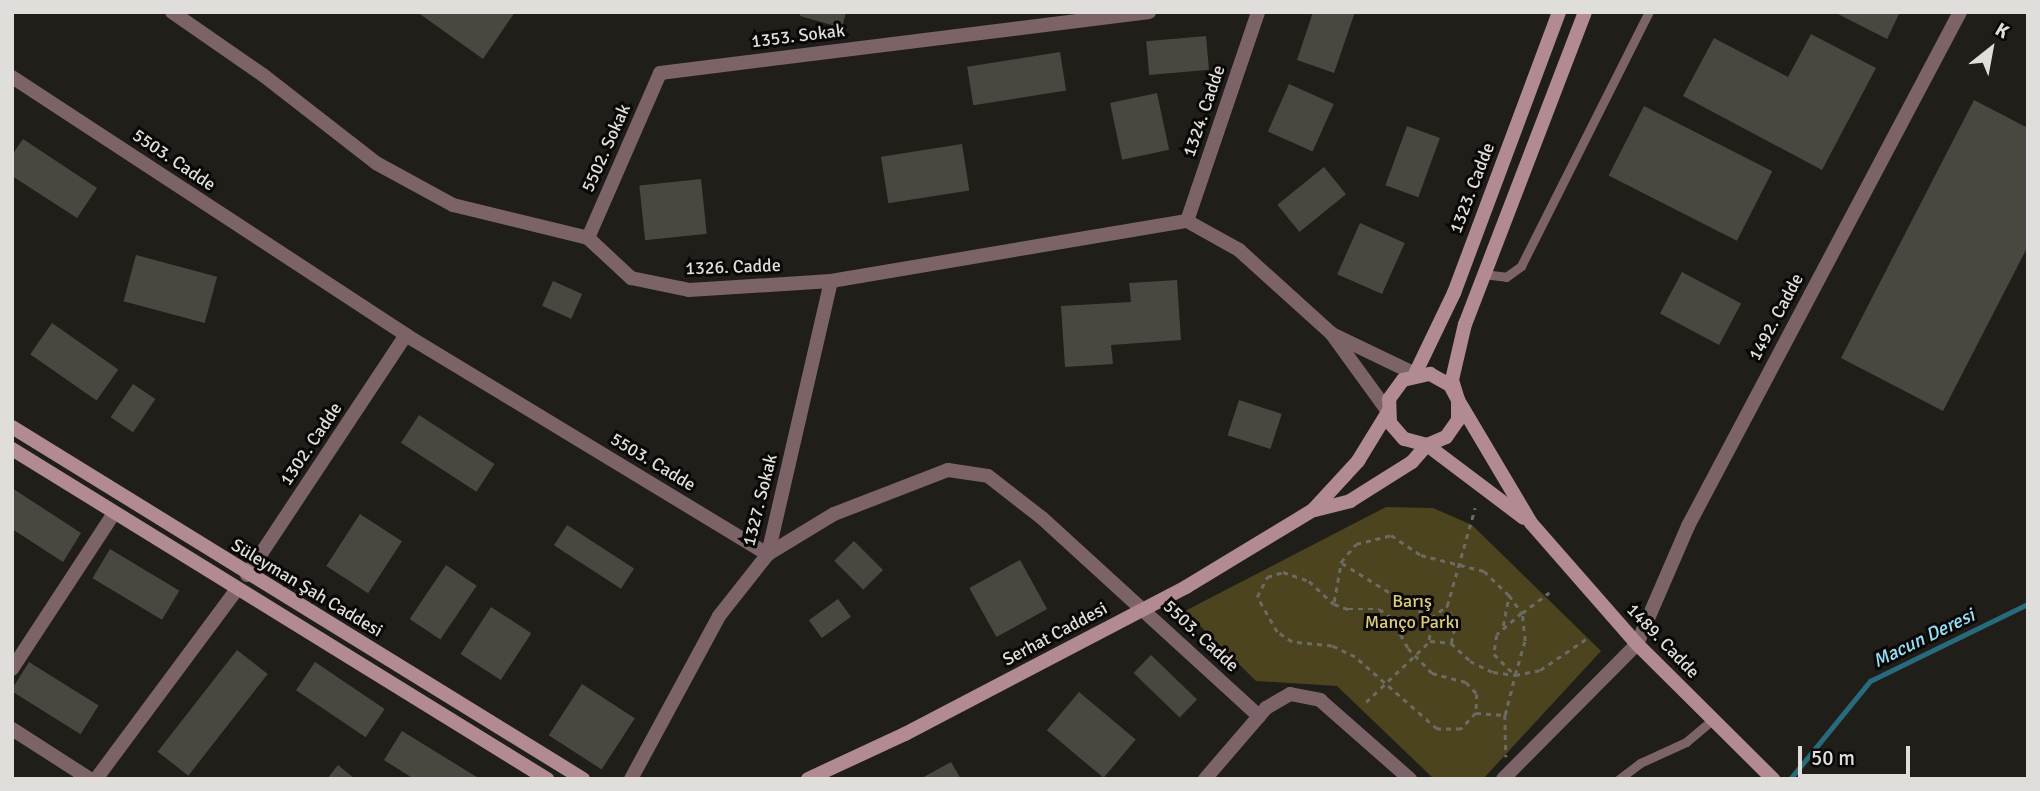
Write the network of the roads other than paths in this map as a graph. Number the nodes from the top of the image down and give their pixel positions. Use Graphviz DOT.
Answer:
graph roads {
  1 [pos="172,12"];
  2 [pos="1149,12"];
  3 [pos="1258,12"];
  4 [pos="1559,12"];
  5 [pos="1585,12"];
  6 [pos="1649,12"];
  7 [pos="1960,12"];
  8 [pos="660,72"];
  9 [pos="12,77"];
  10 [pos="1187,221"];
  11 [pos="588,238"];
  12 [pos="1483,274"];
  13 [pos="831,281"];
  14 [pos="1331,333"];
  15 [pos="407,335"];
  16 [pos="1415,374"];
  17 [pos="1458,400"];
  18 [pos="1387,411"];
  19 [pos="12,427"];
  20 [pos="1427,445"];
  21 [pos="12,449"];
  22 [pos="1313,510"];
  23 [pos="114,513"];
  24 [pos="1531,523"];
  25 [pos="768,554"];
  26 [pos="247,575"];
  27 [pos="237,589"];
  28 [pos="1144,609"];
  29 [pos="1637,645"];
  30 [pos="12,668"];
  31 [pos="1259,716"];
  32 [pos="1713,719"];
  33 [pos="12,729"];
  34 [pos="1506,776"];
  35 [pos="90,779"];
  36 [pos="96,779"];
  37 [pos="547,779"];
  38 [pos="583,779"];
  39 [pos="631,779"];
  40 [pos="808,779"];
  41 [pos="1205,779"];
  42 [pos="1410,779"];
  43 [pos="1619,779"];
  44 [pos="1773,779"];
  1 -- 11 [label="street, 1326. Cadde"];
  2 -- 8 [label="street, 1353. Sokak"];
  3 -- 10 [label="street, 1324. Cadde"];
  4 -- 16 [label="main road, 1323. Cadde"];
  5 -- 12 [label="main road"];
  6 -- 12 [label="lane"];
  7 -- 29 [label="street, 1492. Cadde"];
  8 -- 11 [label="street, 5502. Sokak"];
  9 -- 15 [label="street, 5503. Cadde"];
  10 -- 13 [label="street, 1326. Cadde"];
  10 -- 14 [label="street"];
  11 -- 13 [label="street, 1326. Cadde"];
  12 -- 17 [label="main road"];
  13 -- 25 [label="street, 1327. Sokak"];
  14 -- 16 [label="street"];
  14 -- 18 [label="street"];
  15 -- 25 [label="street, 5503. Cadde"];
  15 -- 26 [label="street, 1302. Cadde"];
  16 -- 17 [label="main road"];
  16 -- 18 [label="main road"];
  17 -- 20 [label="main road"];
  17 -- 24 [label="main road, 1489. Cadde"];
  18 -- 20 [label="main road"];
  18 -- 22 [label="main road"];
  19 -- 26 [label="main road, Süleyman Şah Caddesi"];
  20 -- 22 [label="main road"];
  20 -- 24 [label="main road, 1489. Cadde"];
  21 -- 23 [label="main road, Süleyman Şah Caddesi"];
  22 -- 28 [label="main road, Serhat Caddesi"];
  23 -- 27 [label="main road, Süleyman Şah Caddesi"];
  23 -- 30 [label="street"];
  24 -- 29 [label="main road, 1489. Cadde"];
  25 -- 28 [label="street, 5503. Cadde"];
  25 -- 39 [label="street, 1327. Sokak"];
  26 -- 38 [label="main road, Süleyman Şah Caddesi"];
  27 -- 36 [label="street"];
  27 -- 37 [label="main road, Süleyman Şah Caddesi"];
  28 -- 31 [label="street, 5503. Cadde"];
  28 -- 40 [label="main road, Serhat Caddesi"];
  29 -- 32 [label="main road, 1489. Cadde"];
  29 -- 34 [label="street"];
  31 -- 41 [label="street"];
  31 -- 42 [label="street"];
  32 -- 43 [label="lane"];
  32 -- 44 [label="main road, 1489. Cadde"];
  33 -- 35 [label="street"];
}
